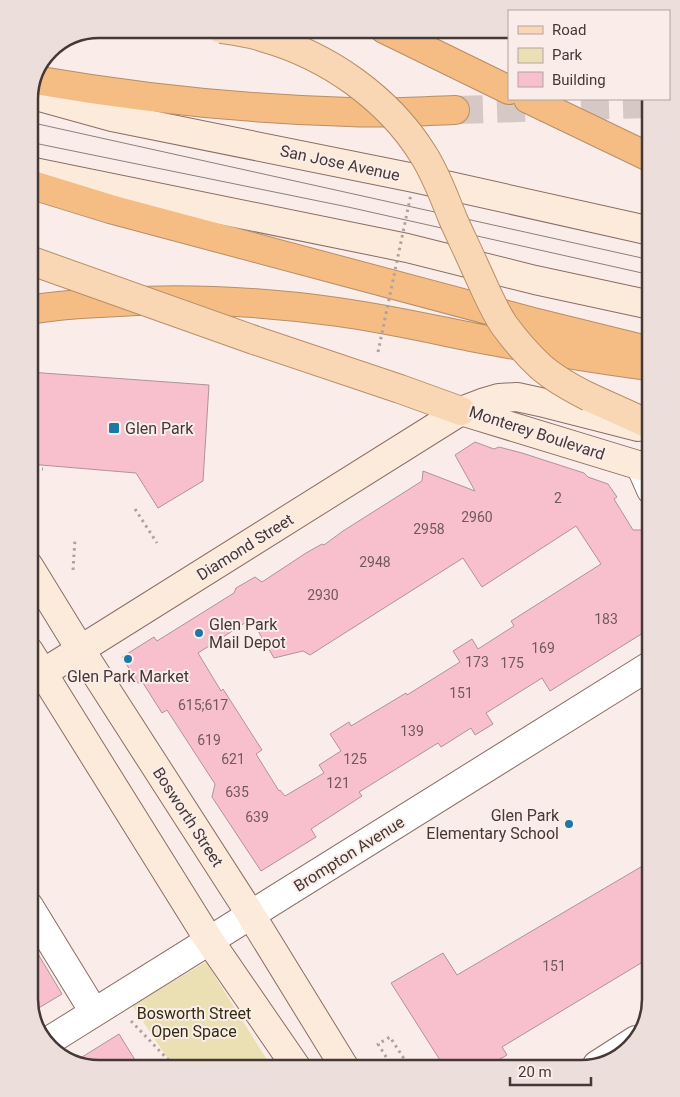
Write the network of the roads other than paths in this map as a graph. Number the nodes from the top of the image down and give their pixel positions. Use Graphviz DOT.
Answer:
graph roads {
  1 [pos="265,38"];
  2 [pos="402,38"];
  3 [pos="40,81"];
  4 [pos="508,90"];
  5 [pos="38,96"];
  6 [pos="530,100"];
  7 [pos="455,110"];
  8 [pos="642,154"];
  9 [pos="38,172"];
  10 [pos="38,187"];
  11 [pos="642,229"];
  12 [pos="38,263"];
  13 [pos="642,303"];
  14 [pos="38,309"];
  15 [pos="642,349"];
  16 [pos="642,365"];
  17 [pos="461,412"];
  18 [pos="642,420"];
  19 [pos="642,429"];
  20 [pos="642,466"];
  21 [pos="38,581"];
  22 [pos="80,649"];
  23 [pos="38,667"];
  24 [pos="642,671"];
  25 [pos="38,675"];
  26 [pos="251,915"];
  27 [pos="38,918"];
  28 [pos="209,940"];
  29 [pos="103,1006"];
  30 [pos="52,1038"];
  31 [pos="291,1059"];
  32 [pos="340,1060"];
  1 -- 18 [label="main road, bridge"];
  2 -- 4 [label="highway"];
  3 -- 7 [label="highway"];
  5 -- 11 [label="main road, San Jose Avenue"];
  6 -- 8 [label="highway"];
  9 -- 13 [label="main road"];
  10 -- 15 [label="highway"];
  12 -- 17 [label="main road, bridge"];
  14 -- 16 [label="highway"];
  17 -- 19 [label="main road, Monterey Boulevard"];
  17 -- 20 [label="main road, Monterey Boulevard"];
  17 -- 22 [label="main road, Diamond Street"];
  21 -- 22 [label="main road, Bosworth Street"];
  22 -- 23 [label="main road, Diamond Street"];
  22 -- 26 [label="main road, Bosworth Street"];
  24 -- 26 [label="street, Brompton Avenue"];
  25 -- 28 [label="main road"];
  26 -- 28 [label="street, Brompton Avenue"];
  26 -- 32 [label="main road, Bosworth Street"];
  27 -- 29 [label="street"];
  28 -- 29 [label="street, Brompton Avenue"];
  28 -- 31 [label="main road"];
  29 -- 30 [label="street, Brompton Avenue"];
}
